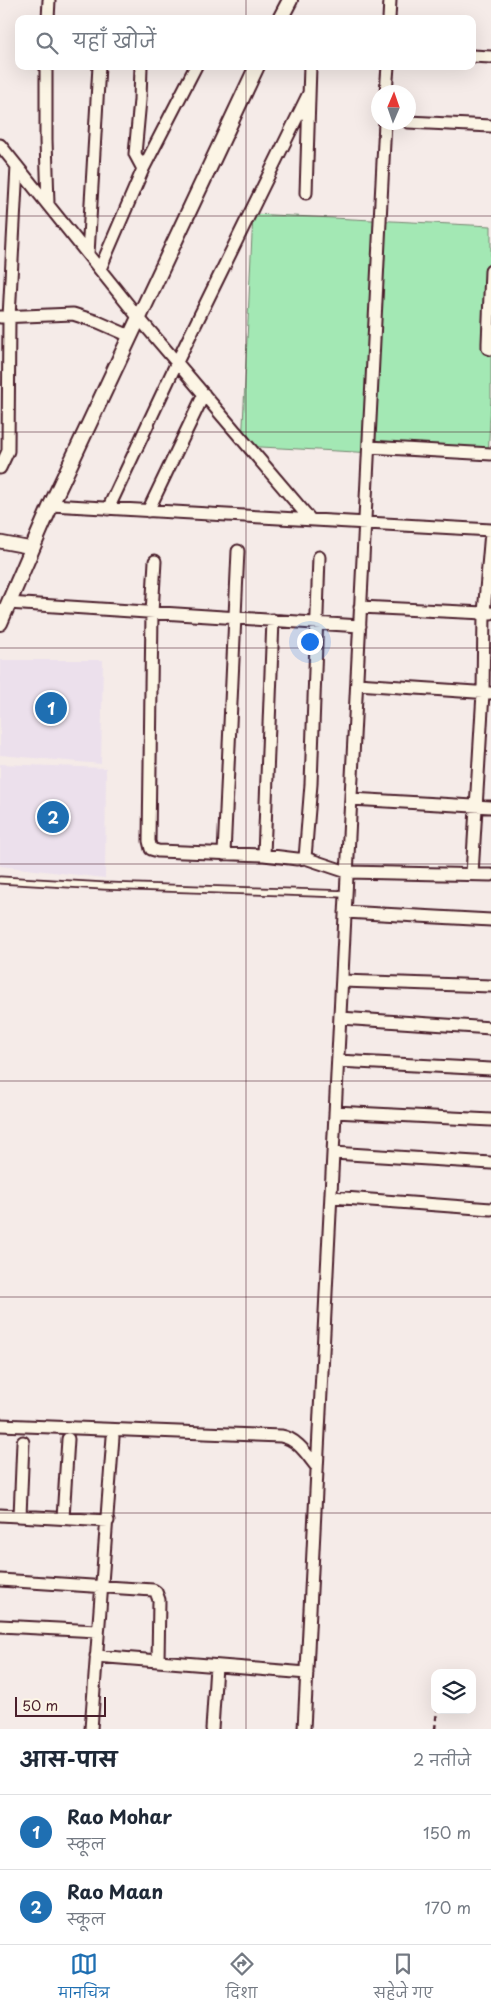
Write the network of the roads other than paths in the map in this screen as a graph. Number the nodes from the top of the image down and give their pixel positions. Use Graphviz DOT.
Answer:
graph roads {
  1 [pos="49,0"];
  2 [pos="290,0"];
  3 [pos="390,0"];
  4 [pos="48,15"];
  5 [pos="282,15"];
  6 [pos="389,15"];
  7 [pos="476,56"];
  8 [pos="491,57"];
  9 [pos="46,70"];
  10 [pos="99,70"];
  11 [pos="141,70"];
  12 [pos="194,70"];
  13 [pos="255,70"];
  14 [pos="310,70"];
  15 [pos="388,70"];
  16 [pos="387,85"];
  17 [pos="309,93"];
  18 [pos="416,122"];
  19 [pos="491,126"];
  20 [pos="385,130"];
  21 [pos="0,145"];
  22 [pos="17,166"];
  23 [pos="143,169"];
  24 [pos="306,194"];
  25 [pos="48,204"];
  26 [pos="88,254"];
  27 [pos="100,269"];
  28 [pos="491,271"];
  29 [pos="5,317"];
  30 [pos="138,317"];
  31 [pos="130,336"];
  32 [pos="491,349"];
  33 [pos="177,362"];
  34 [pos="204,394"];
  35 [pos="369,447"];
  36 [pos="491,454"];
  37 [pos="0,468"];
  38 [pos="51,506"];
  39 [pos="108,508"];
  40 [pos="148,510"];
  41 [pos="310,519"];
  42 [pos="365,522"];
  43 [pos="491,531"];
  44 [pos="0,542"];
  45 [pos="32,548"];
  46 [pos="238,551"];
  47 [pos="319,557"];
  48 [pos="155,561"];
  49 [pos="8,603"];
  50 [pos="360,607"];
  51 [pos="152,612"];
  52 [pos="488,613"];
  53 [pos="234,618"];
  54 [pos="273,620"];
  55 [pos="0,622"];
  56 [pos="316,623"];
  57 [pos="360,626"];
  58 [pos="357,684"];
  59 [pos="487,693"];
  60 [pos="486,738"];
  61 [pos="351,799"];
  62 [pos="476,806"];
  63 [pos="491,807"];
  64 [pos="224,854"];
  65 [pos="264,855"];
  66 [pos="304,858"];
  67 [pos="347,872"];
  68 [pos="472,874"];
  69 [pos="491,875"];
  70 [pos="0,880"];
  71 [pos="346,894"];
  72 [pos="345,912"];
  73 [pos="491,920"];
  74 [pos="342,981"];
  75 [pos="491,986"];
  76 [pos="340,1018"];
  77 [pos="491,1028"];
  78 [pos="338,1061"];
  79 [pos="491,1069"];
  80 [pos="335,1112"];
  81 [pos="491,1120"];
  82 [pos="333,1153"];
  83 [pos="491,1163"];
  84 [pos="331,1197"];
  85 [pos="491,1209"];
  86 [pos="0,1425"];
  87 [pos="113,1436"];
  88 [pos="68,1439"];
  89 [pos="23,1442"];
  90 [pos="317,1468"];
  91 [pos="0,1515"];
  92 [pos="20,1516"];
  93 [pos="63,1518"];
  94 [pos="108,1520"];
  95 [pos="0,1580"];
  96 [pos="102,1586"];
  97 [pos="0,1626"];
  98 [pos="98,1632"];
  99 [pos="96,1656"];
  100 [pos="158,1661"];
  101 [pos="216,1666"];
  102 [pos="307,1673"];
  103 [pos="91,1729"];
  104 [pos="212,1729"];
  105 [pos="304,1729"];
  1 -- 4 [label="street"];
  2 -- 5 [label="street"];
  3 -- 6 [label="street"];
  7 -- 8 [label="street"];
  9 -- 25 [label="street"];
  10 -- 26 [label="street"];
  11 -- 23 [label="street"];
  12 -- 23 [label="street"];
  13 -- 30 [label="street"];
  14 -- 17 [label="street"];
  15 -- 16 [label="street"];
  17 -- 24 [label="street"];
  17 -- 33 [label="street"];
  18 -- 19 [label="street"];
  20 -- 35 [label="street"];
  21 -- 22 [label="street"];
  22 -- 25 [label="street"];
  22 -- 29 [label="street"];
  23 -- 27 [label="street"];
  25 -- 26 [label="street"];
  26 -- 27 [label="street"];
  27 -- 30 [label="street"];
  28 -- 32 [label="street"];
  29 -- 31 [label="street"];
  29 -- 37 [label="street"];
  30 -- 31 [label="street"];
  30 -- 33 [label="street"];
  31 -- 38 [label="street"];
  33 -- 34 [label="street"];
  33 -- 39 [label="street"];
  34 -- 40 [label="street"];
  34 -- 41 [label="street"];
  35 -- 36 [label="street"];
  35 -- 42 [label="street"];
  38 -- 39 [label="street"];
  38 -- 45 [label="street"];
  39 -- 40 [label="street"];
  40 -- 41 [label="street"];
  41 -- 42 [label="street"];
  42 -- 43 [label="street"];
  42 -- 50 [label="street"];
  43 -- 52 [label="street"];
  44 -- 45 [label="street"];
  45 -- 49 [label="street"];
  46 -- 53 [label="street"];
  47 -- 56 [label="street"];
  48 -- 51 [label="street"];
  49 -- 51 [label="street"];
  49 -- 55 [label="street"];
  50 -- 52 [label="street"];
  50 -- 57 [label="street"];
  51 -- 53 [label="street"];
  51 -- 64 [label="street"];
  52 -- 59 [label="street"];
  53 -- 54 [label="street"];
  53 -- 64 [label="street"];
  54 -- 56 [label="street"];
  54 -- 65 [label="street"];
  56 -- 57 [label="street"];
  56 -- 66 [label="street"];
  57 -- 58 [label="street"];
  58 -- 59 [label="street"];
  58 -- 61 [label="street"];
  59 -- 60 [label="street"];
  60 -- 62 [label="street"];
  61 -- 62 [label="street"];
  61 -- 67 [label="street"];
  62 -- 63 [label="street"];
  62 -- 68 [label="street"];
  64 -- 65 [label="street"];
  65 -- 66 [label="street"];
  66 -- 67 [label="street"];
  67 -- 68 [label="street"];
  67 -- 71 [label="street"];
  68 -- 69 [label="street"];
  70 -- 71 [label="lane"];
  71 -- 72 [label="street"];
  72 -- 73 [label="street"];
  72 -- 74 [label="street"];
  74 -- 75 [label="street"];
  74 -- 76 [label="street"];
  76 -- 77 [label="street"];
  76 -- 78 [label="street"];
  78 -- 79 [label="street"];
  78 -- 80 [label="street"];
  80 -- 81 [label="street"];
  80 -- 82 [label="street"];
  82 -- 83 [label="street"];
  82 -- 84 [label="street"];
  84 -- 85 [label="street"];
  84 -- 90 [label="street"];
  86 -- 90 [label="street"];
  87 -- 94 [label="street"];
  88 -- 93 [label="street"];
  89 -- 92 [label="street"];
  90 -- 102 [label="street"];
  91 -- 92 [label="street"];
  92 -- 93 [label="street"];
  93 -- 94 [label="street"];
  94 -- 96 [label="street"];
  95 -- 96 [label="street"];
  96 -- 98 [label="street"];
  96 -- 100 [label="street"];
  97 -- 98 [label="street"];
  98 -- 99 [label="street"];
  99 -- 100 [label="street"];
  99 -- 103 [label="street"];
  100 -- 101 [label="street"];
  101 -- 102 [label="street"];
  101 -- 104 [label="street"];
  102 -- 105 [label="street"];
}
